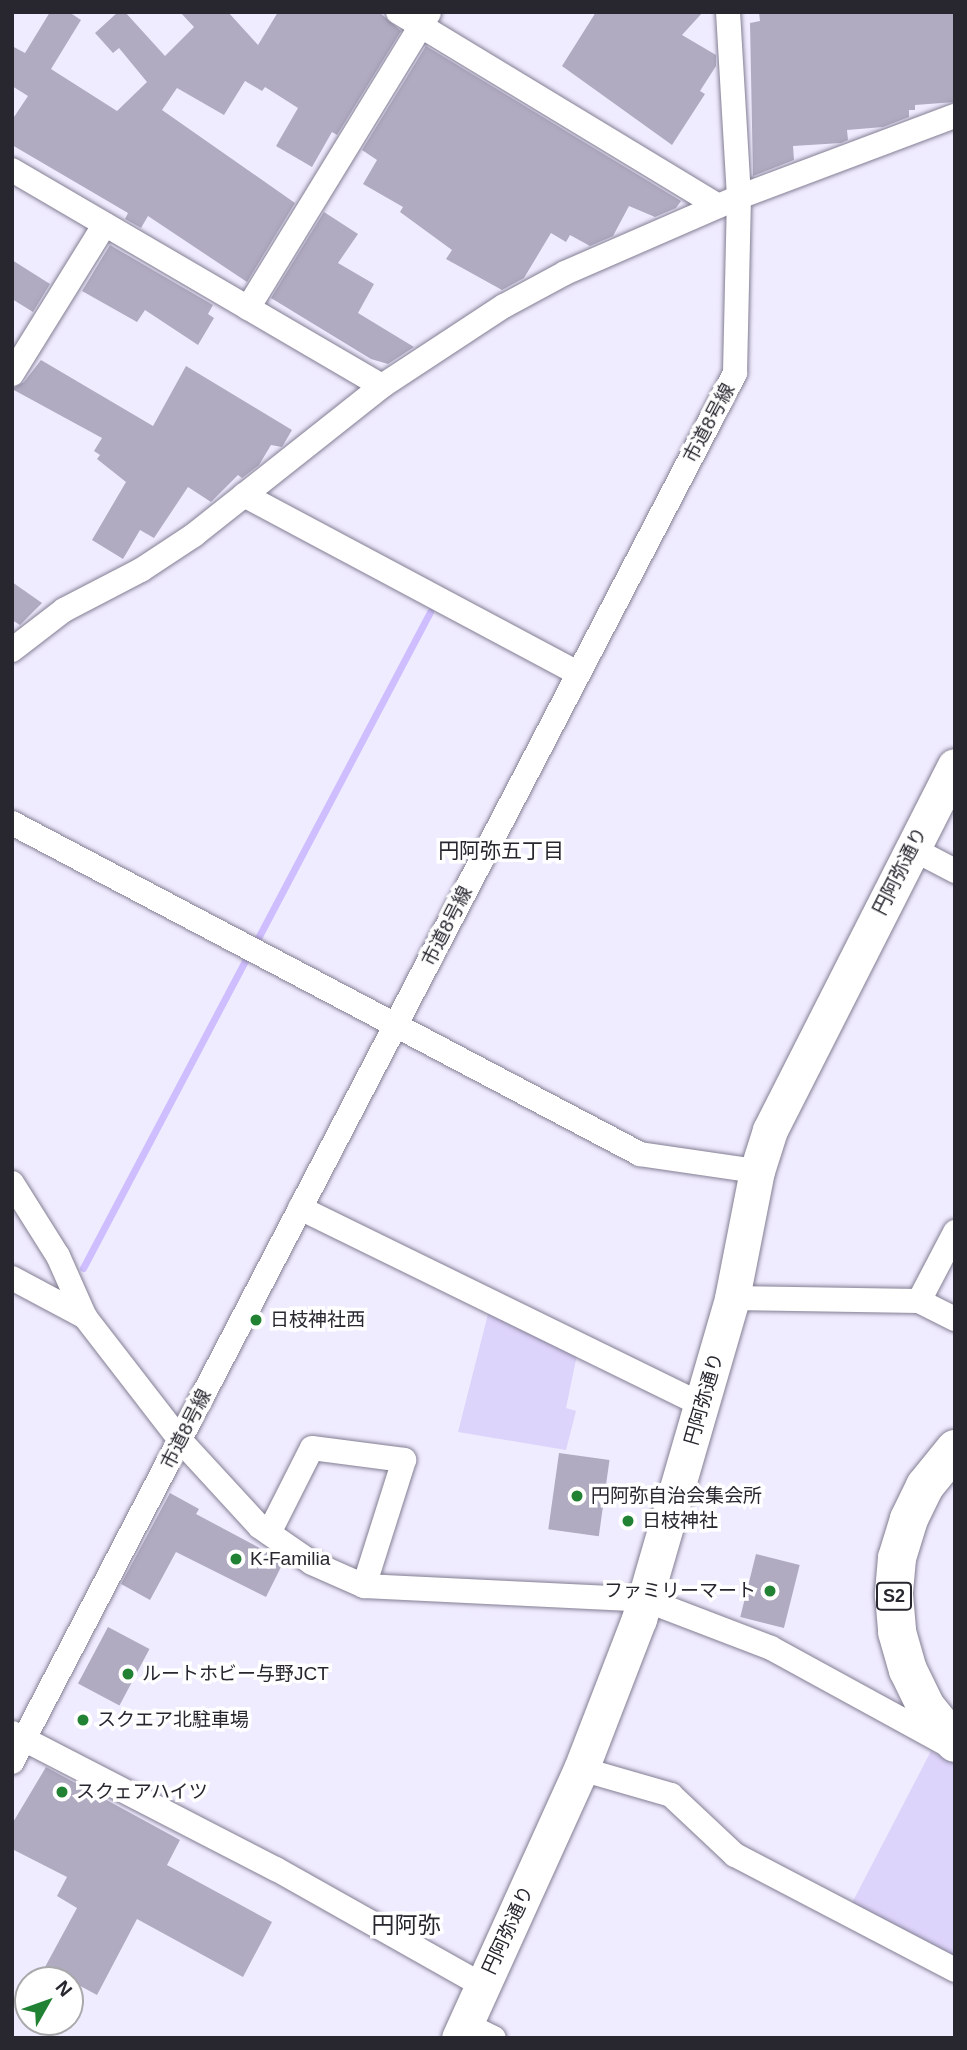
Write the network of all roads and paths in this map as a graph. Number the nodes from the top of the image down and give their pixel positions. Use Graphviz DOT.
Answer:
graph roads {
  1 [pos="398,12"];
  2 [pos="728,12"];
  3 [pos="425,19"];
  4 [pos="955,116"];
  5 [pos="12,170"];
  6 [pos="728,202"];
  7 [pos="105,224"];
  8 [pos="247,308"];
  9 [pos="12,374"];
  10 [pos="382,386"];
  11 [pos="244,495"];
  12 [pos="12,650"];
  13 [pos="578,673"];
  14 [pos="955,766"];
  15 [pos="12,823"];
  16 [pos="911,848"];
  17 [pos="955,871"];
  18 [pos="395,1027"];
  19 [pos="757,1171"];
  20 [pos="12,1183"];
  21 [pos="300,1208"];
  22 [pos="955,1232"];
  23 [pos="12,1279"];
  24 [pos="732,1298"];
  25 [pos="919,1301"];
  26 [pos="85,1317"];
  27 [pos="955,1319"];
  28 [pos="703,1405"];
  29 [pos="180,1440"];
  30 [pos="955,1449"];
  31 [pos="269,1533"];
  32 [pos="363,1586"];
  33 [pos="644,1601"];
  34 [pos="18,1736"];
  35 [pos="955,1744"];
  36 [pos="955,1749"];
  37 [pos="12,1762"];
  38 [pos="581,1769"];
  39 [pos="955,1970"];
  40 [pos="482,1986"];
  41 [pos="473,2033"];
  1 -- 3 [label="street"];
  2 -- 6 [label="street, 市道8号線"];
  3 -- 6 [label="street"];
  3 -- 8 [label="street"];
  4 -- 6 [label="street"];
  5 -- 7 [label="street"];
  6 -- 10 [label="street"];
  6 -- 13 [label="street, 市道8号線"];
  7 -- 8 [label="street"];
  7 -- 9 [label="street"];
  8 -- 10 [label="street"];
  10 -- 11 [label="street"];
  11 -- 12 [label="street"];
  11 -- 13 [label="street"];
  13 -- 18 [label="street, 市道8号線"];
  14 -- 16 [label="street, 円阿弥通り"];
  15 -- 18 [label="street"];
  16 -- 17 [label="street"];
  16 -- 19 [label="street, 円阿弥通り"];
  18 -- 19 [label="street"];
  18 -- 21 [label="street, 市道8号線"];
  19 -- 24 [label="street, 円阿弥通り"];
  20 -- 26 [label="street"];
  21 -- 28 [label="street"];
  21 -- 29 [label="street, 市道8号線"];
  22 -- 25 [label="street"];
  23 -- 26 [label="street"];
  24 -- 25 [label="street"];
  24 -- 28 [label="street, 円阿弥通り"];
  25 -- 27 [label="street"];
  26 -- 29 [label="street"];
  28 -- 33 [label="street, 円阿弥通り"];
  29 -- 31 [label="street"];
  29 -- 34 [label="street, 市道8号線"];
  30 -- 35 [label="highway, S2"];
  31 -- 32 [label="street"];
  31 -- 32 [label="street"];
  32 -- 33 [label="street"];
  33 -- 36 [label="street"];
  33 -- 38 [label="street, 円阿弥通り"];
  34 -- 37 [label="street, 市道8号線"];
  34 -- 40 [label="street"];
  38 -- 39 [label="street"];
  38 -- 40 [label="street, 円阿弥通り"];
  40 -- 41 [label="street, 円阿弥通り"];
}
